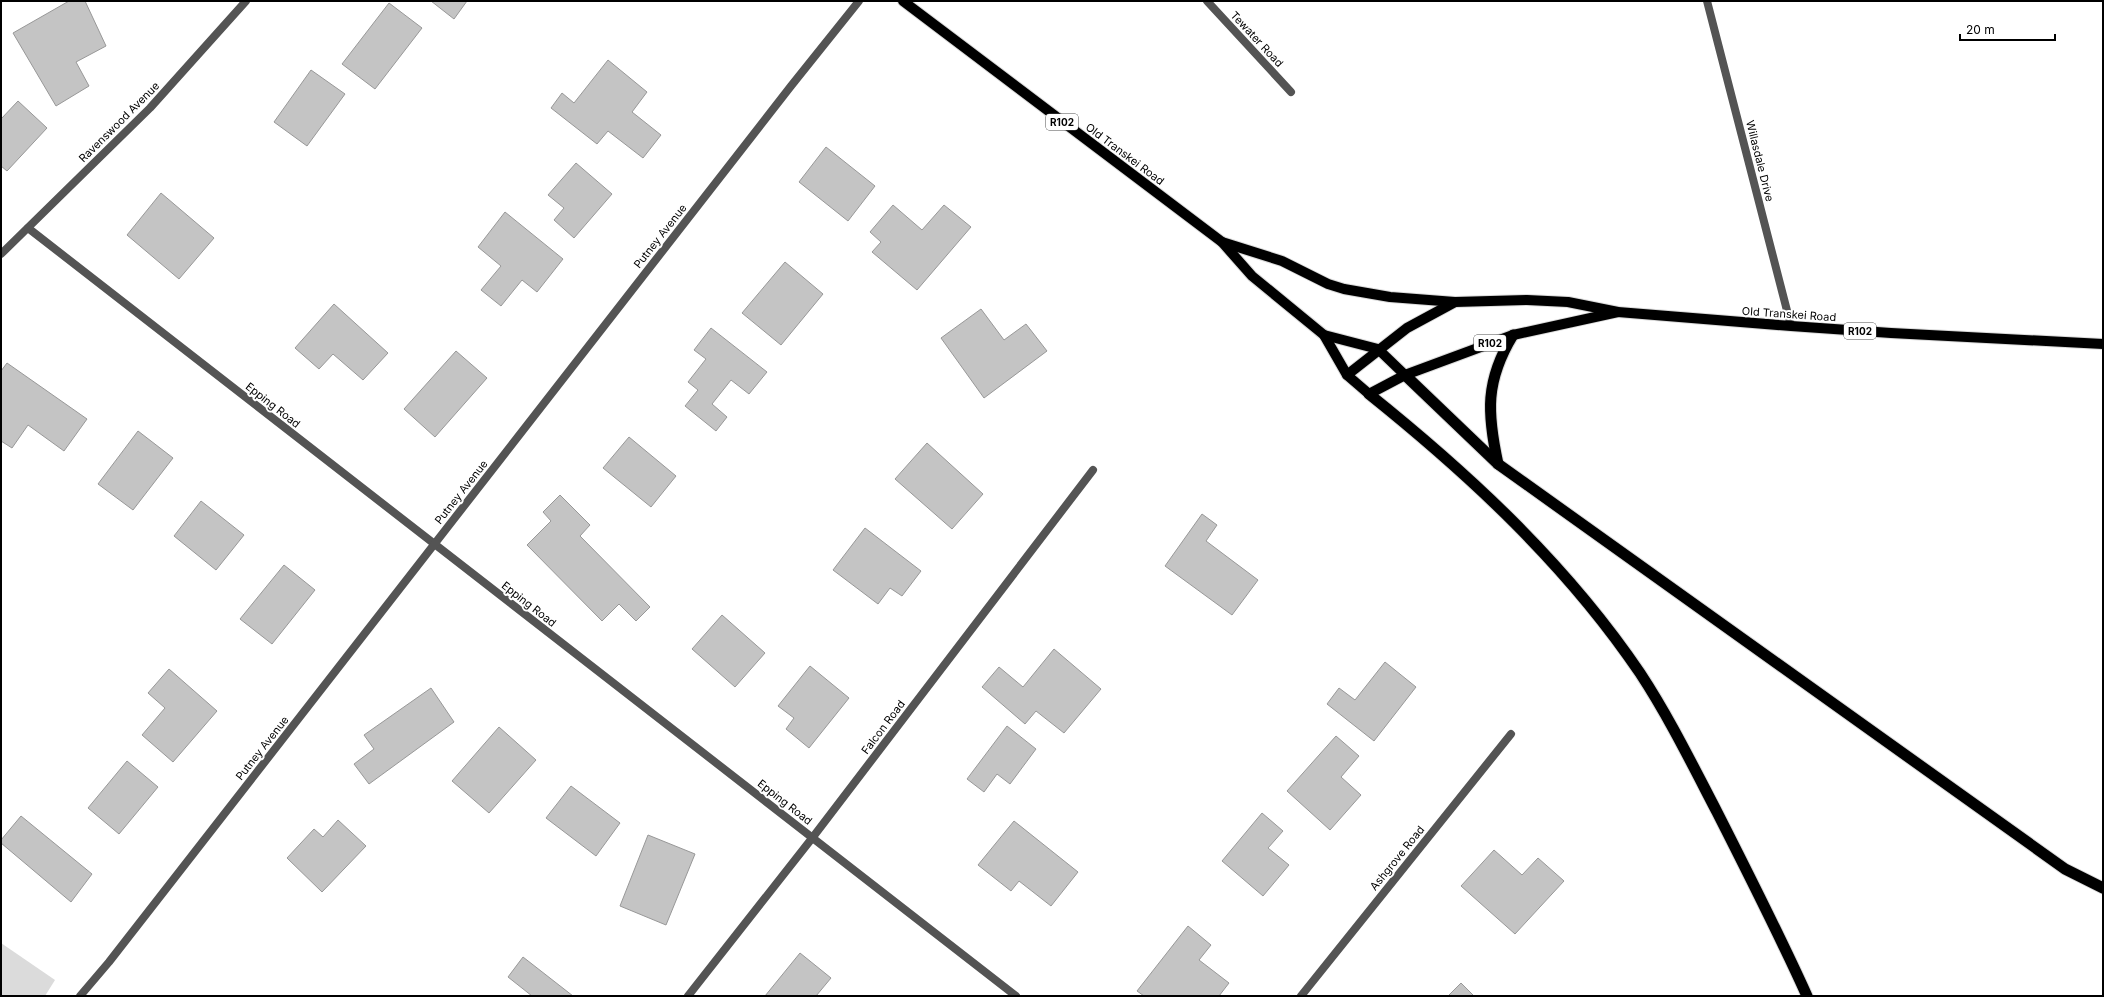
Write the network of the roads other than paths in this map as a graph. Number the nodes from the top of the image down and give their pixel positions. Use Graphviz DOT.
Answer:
graph roads {
  1 [pos="246,1"];
  2 [pos="859,1"];
  3 [pos="903,1"];
  4 [pos="1207,1"];
  5 [pos="1707,1"];
  6 [pos="1290,92"];
  7 [pos="28,228"];
  8 [pos="1222,242"];
  9 [pos="1,254"];
  10 [pos="1456,302"];
  11 [pos="1618,312"];
  12 [pos="1791,326"];
  13 [pos="1324,335"];
  14 [pos="1513,335"];
  15 [pos="2103,344"];
  16 [pos="1378,349"];
  17 [pos="1347,375"];
  18 [pos="1405,375"];
  19 [pos="1369,394"];
  20 [pos="1498,464"];
  21 [pos="1093,470"];
  22 [pos="434,545"];
  23 [pos="1511,734"];
  24 [pos="813,837"];
  25 [pos="2103,888"];
  26 [pos="80,996"];
  27 [pos="688,996"];
  28 [pos="1016,996"];
  29 [pos="1301,996"];
  30 [pos="1808,996"];
  1 -- 7 [label="street, Ravenswood Avenue"];
  2 -- 22 [label="street, Putney Avenue"];
  3 -- 8 [label="main road, Old Transkei Road / R102"];
  4 -- 6 [label="street, Tewater Road"];
  5 -- 12 [label="street, Willasdale Drive"];
  7 -- 9 [label="street, Ravenswood Avenue"];
  7 -- 22 [label="street, Epping Road"];
  8 -- 10 [label="main road"];
  8 -- 13 [label="main road, Old Transkei Road / R102"];
  10 -- 11 [label="main road, Old Transkei Road / R102"];
  10 -- 16 [label="main road, Old Transkei Road"];
  11 -- 12 [label="main road, Old Transkei Road / R102"];
  11 -- 14 [label="main road, Old Transkei Road / R102"];
  12 -- 15 [label="main road, Old Transkei Road / R102"];
  13 -- 16 [label="main road, Old Transkei Road / R102"];
  13 -- 17 [label="main road, Old Transkei Road / R102"];
  14 -- 18 [label="main road, Old Transkei Road / R102"];
  14 -- 20 [label="highway"];
  16 -- 17 [label="main road, Old Transkei Road"];
  16 -- 18 [label="main road, Old Transkei Road / R102"];
  17 -- 19 [label="main road, Old Transkei Road / R102"];
  18 -- 19 [label="main road, Old Transkei Road / R102"];
  18 -- 20 [label="highway"];
  19 -- 30 [label="highway"];
  20 -- 25 [label="highway"];
  21 -- 24 [label="street, Falcon Road"];
  22 -- 24 [label="street, Epping Road"];
  22 -- 26 [label="street, Putney Avenue"];
  23 -- 29 [label="street, Ashgrove Road"];
  24 -- 27 [label="street, Falcon Road"];
  24 -- 28 [label="street, Epping Road"];
}
